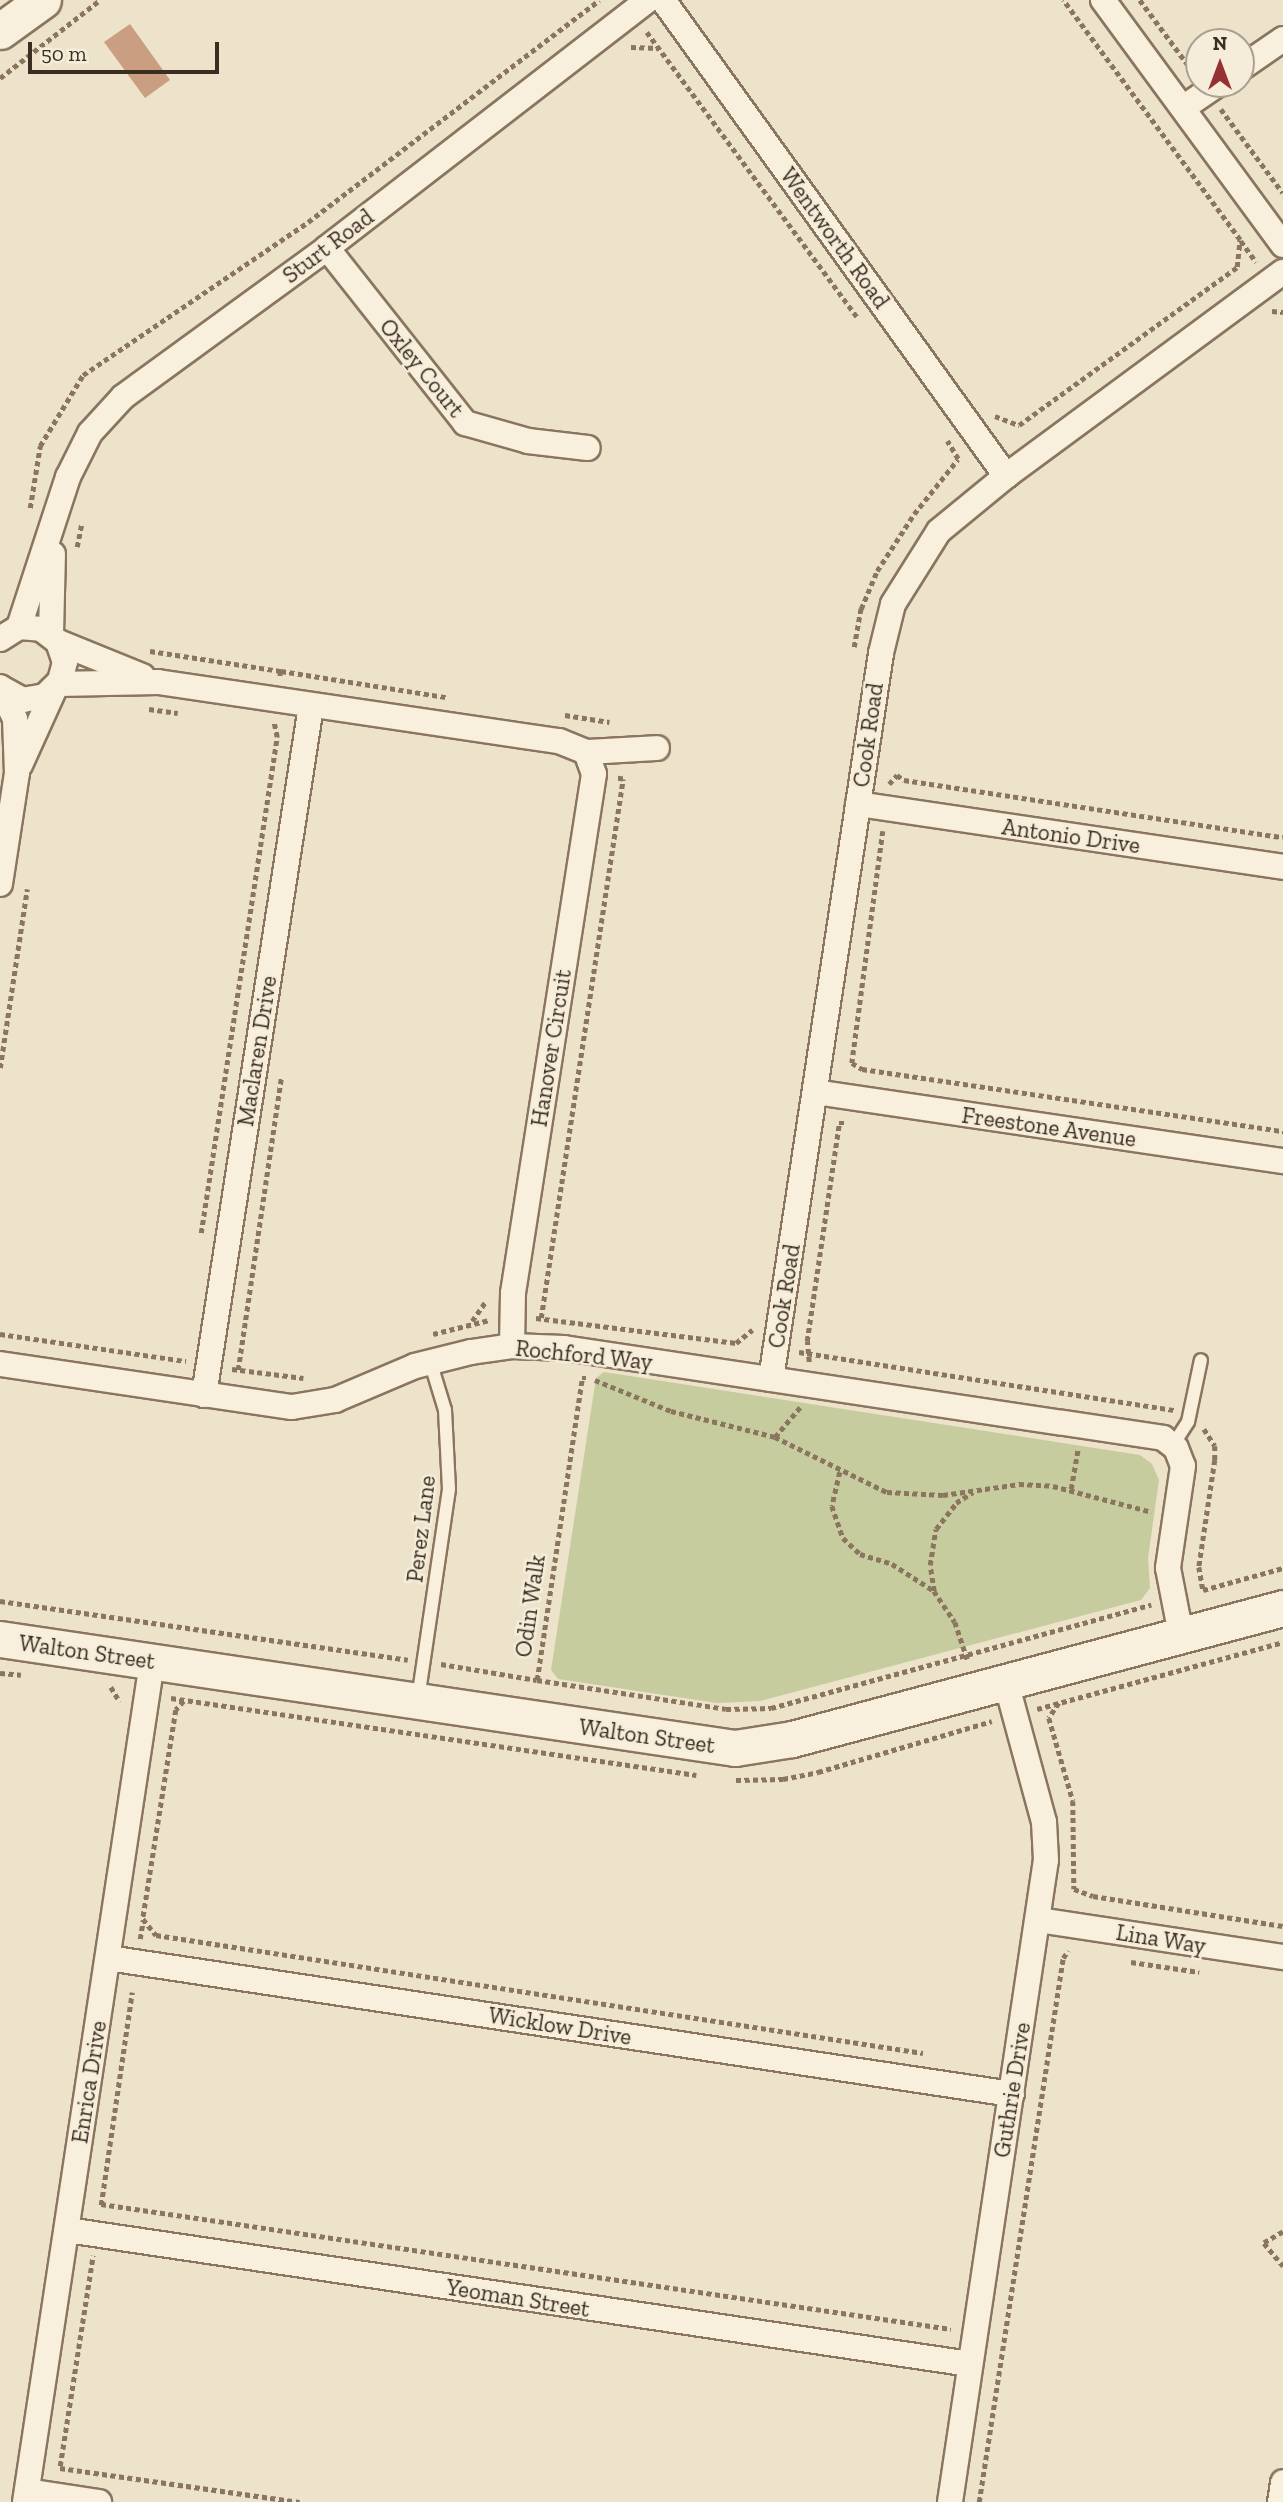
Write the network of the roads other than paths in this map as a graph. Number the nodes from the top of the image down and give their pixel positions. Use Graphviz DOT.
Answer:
graph roads {
  1 [pos="43,0"];
  2 [pos="663,0"];
  3 [pos="1103,0"];
  4 [pos="640,6"];
  5 [pos="0,31"];
  6 [pos="1283,39"];
  7 [pos="1255,58"];
  8 [pos="1194,98"];
  9 [pos="1184,108"];
  10 [pos="1283,245"];
  11 [pos="327,248"];
  12 [pos="1283,272"];
  13 [pos="588,448"];
  14 [pos="1006,476"];
  15 [pos="53,525"];
  16 [pos="6,634"];
  17 [pos="54,638"];
  18 [pos="158,682"];
  19 [pos="0,687"];
  20 [pos="56,687"];
  21 [pos="311,706"];
  22 [pos="657,748"];
  23 [pos="586,752"];
  24 [pos="17,773"];
  25 [pos="858,804"];
  26 [pos="1283,867"];
  27 [pos="0,884"];
  28 [pos="815,1092"];
  29 [pos="1283,1161"];
  30 [pos="512,1346"];
  31 [pos="1201,1360"];
  32 [pos="430,1361"];
  33 [pos="0,1364"];
  34 [pos="771,1379"];
  35 [pos="204,1395"];
  36 [pos="1173,1445"];
  37 [pos="1283,1608"];
  38 [pos="1181,1635"];
  39 [pos="0,1639"];
  40 [pos="152,1662"];
  41 [pos="991,1685"];
  42 [pos="418,1703"];
  43 [pos="1038,1920"];
  44 [pos="1283,1957"];
  45 [pos="108,1958"];
  46 [pos="1012,2094"];
  47 [pos="67,2230"];
  48 [pos="971,2364"];
  49 [pos="1283,2482"];
  50 [pos="26,2497"];
  51 [pos="99,2502"];
  52 [pos="950,2502"];
  53 [pos="1280,2502"];
  1 -- 5 [label="street"];
  2 -- 14 [label="street, Wentworth Road"];
  3 -- 9 [label="street"];
  4 -- 11 [label="street, Sturt Road"];
  6 -- 7 [label="street"];
  8 -- 9 [label="street"];
  9 -- 10 [label="street"];
  11 -- 13 [label="street, Oxley Court"];
  11 -- 15 [label="street, Sturt Road"];
  12 -- 14 [label="street, Cook Road"];
  14 -- 25 [label="street, Cook Road"];
  15 -- 16 [label="street, Sturt Road"];
  15 -- 17 [label="street, Sturt Road"];
  16 -- 17 [label="street"];
  17 -- 18 [label="street"];
  17 -- 20 [label="street, Sturt Road"];
  18 -- 20 [label="street"];
  18 -- 21 [label="street"];
  19 -- 20 [label="street"];
  19 -- 24 [label="street"];
  20 -- 24 [label="street, Sturt Road"];
  21 -- 23 [label="street"];
  21 -- 35 [label="street, Maclaren Drive"];
  22 -- 23 [label="street"];
  23 -- 30 [label="street, Hanover Circuit"];
  24 -- 27 [label="street"];
  25 -- 26 [label="street, Antonio Drive"];
  25 -- 28 [label="street, Cook Road"];
  28 -- 29 [label="street, Freestone Avenue"];
  28 -- 34 [label="street, Cook Road"];
  30 -- 32 [label="street, Rochford Way"];
  30 -- 34 [label="street, Rochford Way"];
  31 -- 36 [label="lane"];
  32 -- 35 [label="street, Rochford Way"];
  32 -- 42 [label="lane, Perez Lane"];
  33 -- 35 [label="street, Rochford Way"];
  34 -- 36 [label="street, Rochford Way"];
  36 -- 38 [label="street"];
  37 -- 38 [label="street, Walton Street"];
  38 -- 41 [label="street, Walton Street"];
  39 -- 40 [label="street, Walton Street"];
  40 -- 42 [label="street, Walton Street"];
  40 -- 45 [label="street, Enrica Drive"];
  41 -- 42 [label="street, Walton Street"];
  41 -- 43 [label="street, Guthrie Drive"];
  43 -- 44 [label="street, Lina Way"];
  43 -- 46 [label="street, Guthrie Drive"];
  45 -- 46 [label="street, Wicklow Drive"];
  45 -- 47 [label="street, Enrica Drive"];
  46 -- 48 [label="street, Guthrie Drive"];
  47 -- 48 [label="street, Yeoman Street"];
  47 -- 50 [label="street, Enrica Drive"];
  48 -- 52 [label="street, Guthrie Drive"];
  49 -- 53 [label="street"];
  50 -- 51 [label="street"];
}
